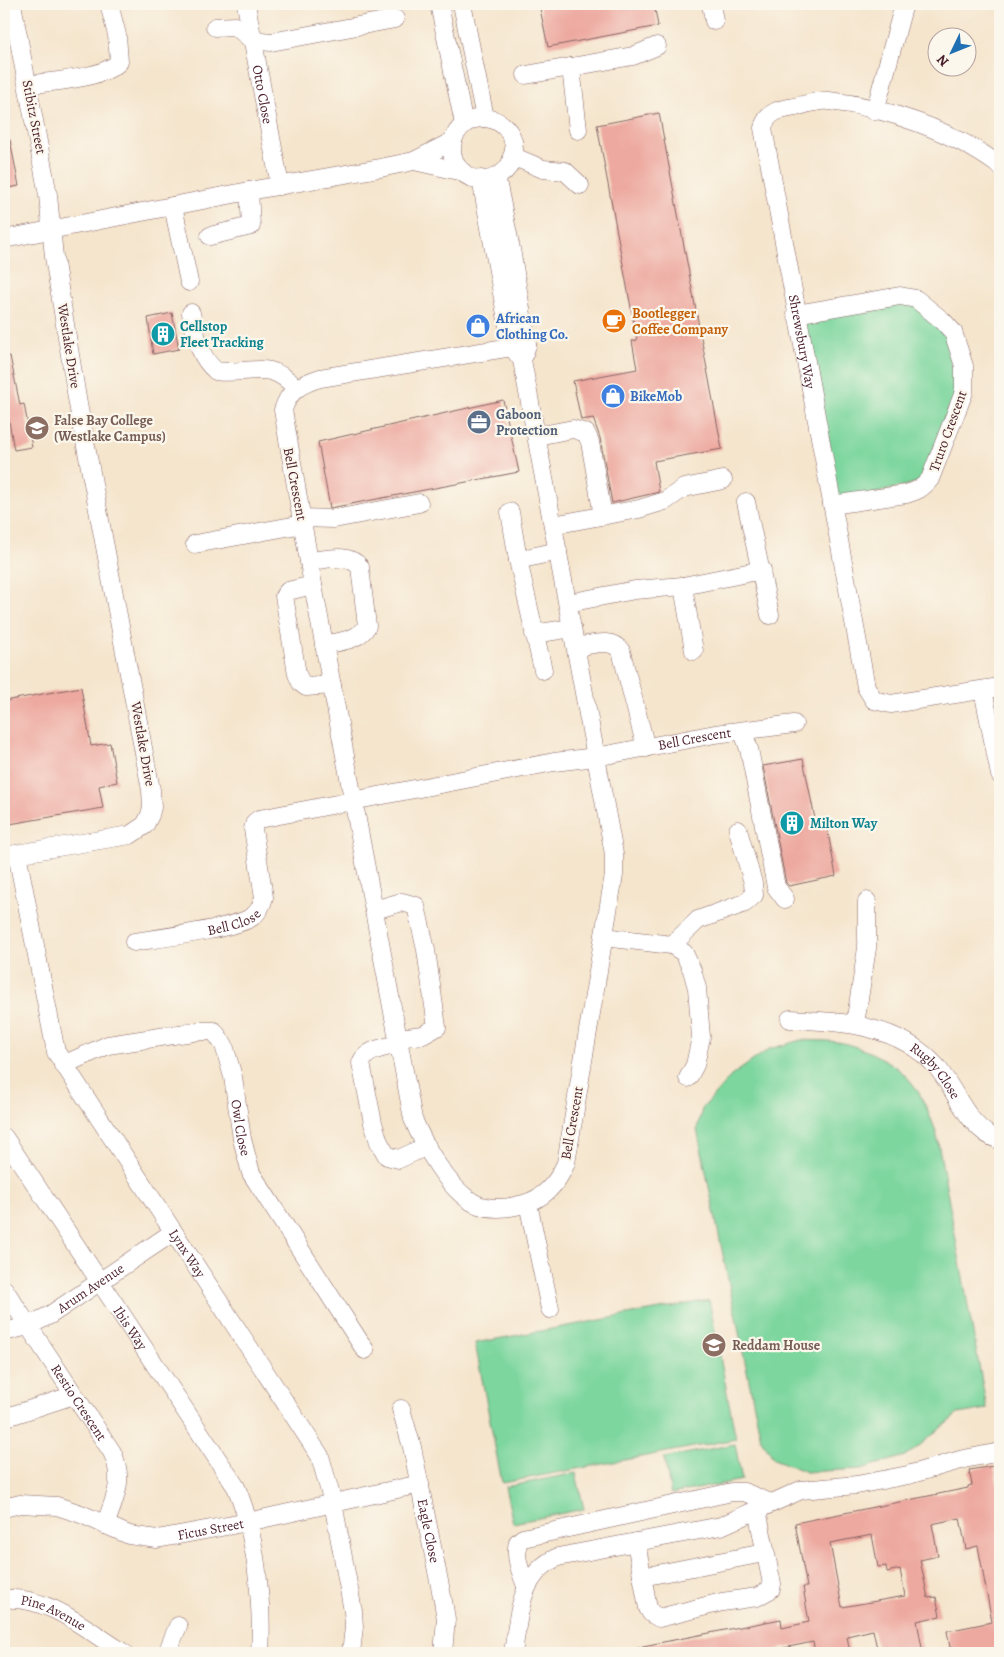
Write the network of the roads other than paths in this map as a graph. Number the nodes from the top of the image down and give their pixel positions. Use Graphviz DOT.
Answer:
graph roads {
  1 [pos="12,4"];
  2 [pos="109,4"];
  3 [pos="246,4"];
  4 [pos="439,4"];
  5 [pos="462,4"];
  6 [pos="711,4"];
  7 [pos="904,4"];
  8 [pos="395,19"];
  9 [pos="714,21"];
  10 [pos="215,27"];
  11 [pos="252,40"];
  12 [pos="657,46"];
  13 [pos="571,67"];
  14 [pos="526,75"];
  15 [pos="28,85"];
  16 [pos="876,111"];
  17 [pos="485,118"];
  18 [pos="464,124"];
  19 [pos="578,130"];
  20 [pos="453,141"];
  21 [pos="512,156"];
  22 [pos="414,161"];
  23 [pos="1000,166"];
  24 [pos="463,172"];
  25 [pos="489,178"];
  26 [pos="580,185"];
  27 [pos="280,186"];
  28 [pos="249,191"];
  29 [pos="173,206"];
  30 [pos="53,230"];
  31 [pos="210,236"];
  32 [pos="4,239"];
  33 [pos="189,282"];
  34 [pos="191,313"];
  35 [pos="796,314"];
  36 [pos="520,350"];
  37 [pos="296,388"];
  38 [pos="537,436"];
  39 [pos="723,480"];
  40 [pos="746,502"];
  41 [pos="420,503"];
  42 [pos="832,505"];
  43 [pos="510,512"];
  44 [pos="603,516"];
  45 [pos="302,521"];
  46 [pos="553,525"];
  47 [pos="195,544"];
  48 [pos="558,551"];
  49 [pos="518,560"];
  50 [pos="309,562"];
  51 [pos="762,570"];
  52 [pos="313,585"];
  53 [pos="683,586"];
  54 [pos="568,603"];
  55 [pos="770,615"];
  56 [pos="572,628"];
  57 [pos="534,634"];
  58 [pos="324,645"];
  59 [pos="576,648"];
  60 [pos="694,650"];
  61 [pos="543,670"];
  62 [pos="332,685"];
  63 [pos="992,688"];
  64 [pos="794,724"];
  65 [pos="743,732"];
  66 [pos="646,748"];
  67 [pos="596,757"];
  68 [pos="1000,775"];
  69 [pos="353,800"];
  70 [pos="738,830"];
  71 [pos="254,838"];
  72 [pos="10,855"];
  73 [pos="785,899"];
  74 [pos="867,901"];
  75 [pos="374,910"];
  76 [pos="604,937"];
  77 [pos="134,942"];
  78 [pos="672,945"];
  79 [pos="790,1019"];
  80 [pos="855,1024"];
  81 [pos="398,1041"];
  82 [pos="63,1065"];
  83 [pos="688,1078"];
  84 [pos="4,1137"];
  85 [pos="1000,1140"];
  86 [pos="427,1146"];
  87 [pos="528,1203"];
  88 [pos="172,1233"];
  89 [pos="98,1282"];
  90 [pos="4,1289"];
  91 [pos="550,1309"];
  92 [pos="28,1326"];
  93 [pos="4,1332"];
  94 [pos="365,1350"];
  95 [pos="74,1395"];
  96 [pos="402,1409"];
  97 [pos="4,1418"];
  98 [pos="1000,1452"];
  99 [pos="420,1484"];
  100 [pos="333,1503"];
  101 [pos="764,1507"];
  102 [pos="4,1508"];
  103 [pos="248,1522"];
  104 [pos="105,1525"];
  105 [pos="636,1542"];
  106 [pos="764,1553"];
  107 [pos="642,1577"];
  108 [pos="526,1586"];
  109 [pos="4,1599"];
  110 [pos="178,1626"];
  111 [pos="124,1653"];
  112 [pos="166,1653"];
  113 [pos="260,1653"];
  114 [pos="351,1653"];
  115 [pos="443,1653"];
  116 [pos="513,1653"];
  1 -- 15 [label="street, Stibitz Street"];
  2 -- 15 [label="street"];
  3 -- 11 [label="street, Otto Close"];
  4 -- 18 [label="street"];
  5 -- 17 [label="street"];
  6 -- 9 [label="street"];
  7 -- 16 [label="street"];
  8 -- 11 [label="street"];
  10 -- 11 [label="street"];
  11 -- 27 [label="street, Otto Close"];
  12 -- 13 [label="street"];
  13 -- 14 [label="street"];
  13 -- 19 [label="street"];
  15 -- 30 [label="street, Stibitz Street"];
  16 -- 23 [label="street, Shrewsbury Way"];
  16 -- 35 [label="street, Shrewsbury Way"];
  17 -- 18 [label="street"];
  17 -- 21 [label="street"];
  18 -- 20 [label="street"];
  20 -- 22 [label="street"];
  20 -- 24 [label="street"];
  21 -- 25 [label="street"];
  21 -- 26 [label="street"];
  22 -- 24 [label="street"];
  22 -- 27 [label="street"];
  24 -- 25 [label="street"];
  25 -- 36 [label="street, Bell Crescent"];
  27 -- 28 [label="street"];
  28 -- 29 [label="street"];
  28 -- 31 [label="street"];
  29 -- 30 [label="street"];
  29 -- 33 [label="street"];
  30 -- 32 [label="street"];
  30 -- 72 [label="street, Westlake Drive"];
  34 -- 37 [label="street"];
  35 -- 42 [label="street, Shrewsbury Way"];
  35 -- 42 [label="street, Truro Crescent"];
  36 -- 37 [label="street"];
  36 -- 38 [label="street, Bell Crescent"];
  37 -- 45 [label="street, Bell Crescent"];
  38 -- 44 [label="street"];
  38 -- 46 [label="street, Bell Crescent"];
  39 -- 44 [label="street"];
  40 -- 51 [label="street"];
  41 -- 45 [label="street"];
  42 -- 63 [label="street, Shrewsbury Way"];
  43 -- 49 [label="street"];
  44 -- 46 [label="street"];
  45 -- 47 [label="street"];
  45 -- 50 [label="street, Bell Crescent"];
  46 -- 48 [label="street, Bell Crescent"];
  48 -- 49 [label="street"];
  48 -- 54 [label="street, Bell Crescent"];
  49 -- 57 [label="street"];
  50 -- 52 [label="street, Bell Crescent"];
  50 -- 58 [label="street"];
  51 -- 53 [label="street"];
  51 -- 55 [label="street"];
  52 -- 58 [label="street, Bell Crescent"];
  52 -- 62 [label="street"];
  53 -- 54 [label="street"];
  53 -- 60 [label="street"];
  54 -- 56 [label="street, Bell Crescent"];
  56 -- 57 [label="street"];
  56 -- 59 [label="street, Bell Crescent"];
  57 -- 61 [label="street"];
  58 -- 62 [label="street, Bell Crescent"];
  59 -- 66 [label="street"];
  59 -- 67 [label="street, Bell Crescent"];
  62 -- 69 [label="street, Bell Crescent"];
  63 -- 68 [label="street, Shrewsbury Way"];
  64 -- 65 [label="street, Bell Crescent"];
  65 -- 66 [label="street, Bell Crescent"];
  65 -- 73 [label="street"];
  66 -- 67 [label="street, Bell Crescent"];
  67 -- 69 [label="street, Bell Crescent"];
  67 -- 76 [label="street, Bell Crescent"];
  69 -- 71 [label="street, Bell Crescent"];
  69 -- 75 [label="street, Bell Crescent"];
  70 -- 78 [label="street"];
  71 -- 77 [label="street, Bell Close"];
  72 -- 82 [label="street, Lynx Way"];
  74 -- 80 [label="street"];
  75 -- 81 [label="street, Bell Crescent"];
  75 -- 81 [label="street"];
  76 -- 78 [label="street"];
  76 -- 87 [label="street, Bell Crescent"];
  78 -- 83 [label="street"];
  79 -- 80 [label="street, Rugby Close"];
  80 -- 85 [label="street, Rugby Close"];
  81 -- 86 [label="street, Bell Crescent"];
  81 -- 86 [label="street"];
  82 -- 88 [label="street, Lynx Way"];
  82 -- 94 [label="street, Owl Close"];
  84 -- 89 [label="street, Ibis Way"];
  86 -- 87 [label="street, Bell Crescent"];
  87 -- 91 [label="street"];
  88 -- 89 [label="street, Arum Avenue"];
  88 -- 100 [label="street, Lynx Way"];
  89 -- 92 [label="street, Arum Avenue"];
  89 -- 103 [label="street, Ibis Way"];
  90 -- 92 [label="street, Restio Crescent"];
  92 -- 93 [label="street, Arum Avenue"];
  92 -- 95 [label="street, Restio Crescent"];
  95 -- 97 [label="street"];
  95 -- 104 [label="street, Restio Crescent"];
  96 -- 99 [label="street, Eagle Close"];
  98 -- 101 [label="street"];
  99 -- 100 [label="street, Ficus Street"];
  99 -- 115 [label="street, Eagle Close"];
  100 -- 103 [label="street, Ficus Street"];
  100 -- 114 [label="street, Lynx Way"];
  101 -- 105 [label="street"];
  101 -- 106 [label="street"];
  101 -- 108 [label="street"];
  102 -- 104 [label="street, Ficus Street"];
  103 -- 104 [label="street, Ficus Street"];
  103 -- 113 [label="street, Ibis Way"];
  105 -- 107 [label="street"];
  105 -- 108 [label="street"];
  106 -- 107 [label="street"];
  106 -- 107 [label="street"];
  108 -- 116 [label="street"];
  109 -- 111 [label="street, Pine Avenue"];
  110 -- 112 [label="street"];
}
